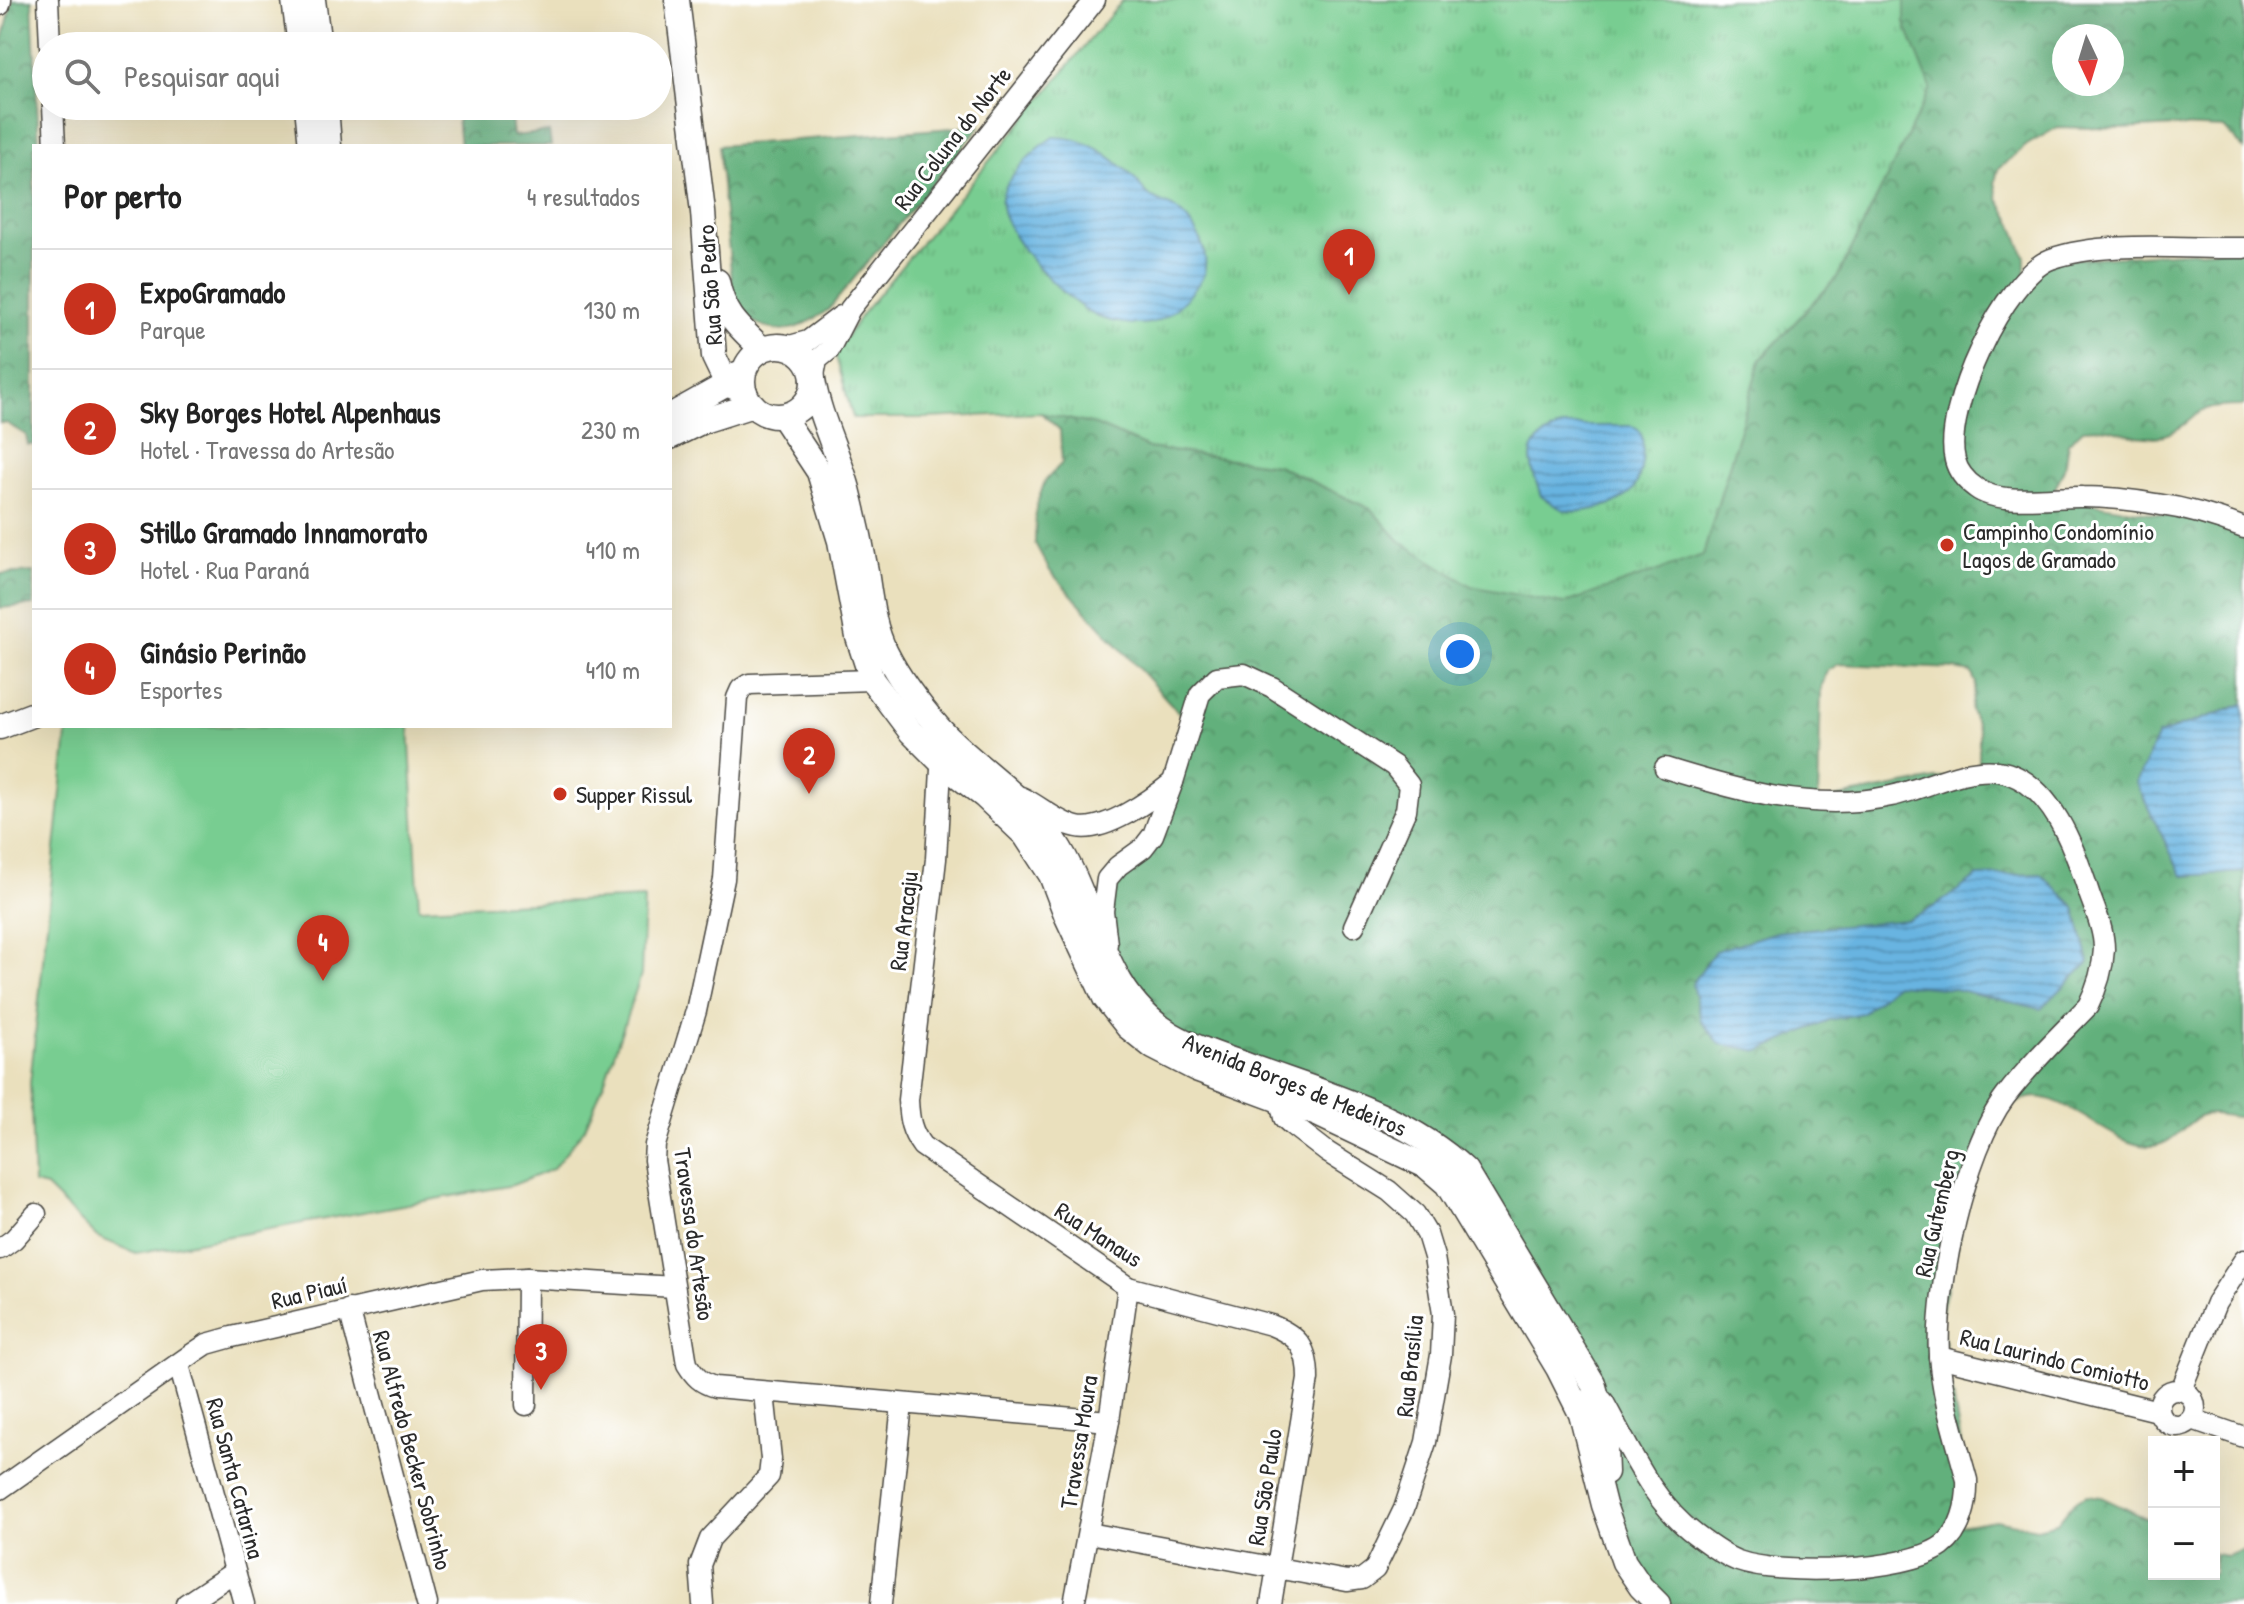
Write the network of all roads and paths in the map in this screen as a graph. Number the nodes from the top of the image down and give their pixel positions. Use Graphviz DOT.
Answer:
graph roads {
  1 [pos="48,0"];
  2 [pos="294,0"];
  3 [pos="313,0"];
  4 [pos="677,0"];
  5 [pos="1095,0"];
  6 [pos="49,32"];
  7 [pos="298,32"];
  8 [pos="317,32"];
  9 [pos="54,120"];
  10 [pos="308,120"];
  11 [pos="327,120"];
  12 [pos="55,144"];
  13 [pos="311,144"];
  14 [pos="329,144"];
  15 [pos="703,212"];
  16 [pos="2244,248"];
  17 [pos="850,309"];
  18 [pos="765,353"];
  19 [pos="714,357"];
  20 [pos="813,380"];
  21 [pos="742,394"];
  22 [pos="692,405"];
  23 [pos="672,415"];
  24 [pos="782,416"];
  25 [pos="672,436"];
  26 [pos="2244,528"];
  27 [pos="872,680"];
  28 [pos="904,684"];
  29 [pos="32,715"];
  30 [pos="0,727"];
  31 [pos="939,727"];
  32 [pos="943,764"];
  33 [pos="1665,768"];
  34 [pos="1173,782"];
  35 [pos="1012,793"];
  36 [pos="1354,926"];
  37 [pos="1109,964"];
  38 [pos="1287,1103"];
  39 [pos="909,1121"];
  40 [pos="36,1214"];
  41 [pos="0,1249"];
  42 [pos="2244,1260"];
  43 [pos="527,1278"];
  44 [pos="674,1287"];
  45 [pos="1128,1287"];
  46 [pos="349,1309"];
  47 [pos="1939,1357"];
  48 [pos="179,1365"];
  49 [pos="1308,1379"];
  50 [pos="2181,1390"];
  51 [pos="764,1393"];
  52 [pos="1571,1395"];
  53 [pos="902,1404"];
  54 [pos="526,1405"];
  55 [pos="2158,1411"];
  56 [pos="2192,1419"];
  57 [pos="1109,1421"];
  58 [pos="1612,1426"];
  59 [pos="2244,1437"];
  60 [pos="0,1489"];
  61 [pos="1604,1505"];
  62 [pos="1089,1533"];
  63 [pos="1277,1569"];
  64 [pos="234,1572"];
  65 [pos="186,1604"];
  66 [pos="244,1604"];
  67 [pos="427,1604"];
  68 [pos="703,1604"];
  69 [pos="881,1604"];
  70 [pos="1074,1604"];
  71 [pos="1271,1604"];
  72 [pos="1658,1604"];
  1 -- 6 [label="street"];
  2 -- 7 [label="main road"];
  3 -- 8 [label="main road"];
  4 -- 15 [label="main road, Rua São Pedro"];
  5 -- 17 [label="street, Rua Coluna do Norte"];
  9 -- 12 [label="street"];
  10 -- 13 [label="main road"];
  11 -- 14 [label="main road"];
  15 -- 18 [label="main road, Rua São Pedro"];
  15 -- 19 [label="main road, Rua São Pedro"];
  16 -- 26 [label="street"];
  17 -- 18 [label="street, Rua Coluna do Norte"];
  17 -- 20 [label="street, Rua Coluna do Norte"];
  18 -- 20 [label="main road"];
  18 -- 21 [label="main road"];
  19 -- 21 [label="main road, Rua São Pedro"];
  19 -- 22 [label="main road"];
  20 -- 24 [label="main road"];
  20 -- 28 [label="main road, Avenida Borges de Medeiros"];
  21 -- 22 [label="main road"];
  21 -- 24 [label="main road"];
  21 -- 25 [label="main road"];
  22 -- 23 [label="main road"];
  24 -- 27 [label="main road, Avenida Borges de Medeiros"];
  27 -- 28 [label="main road"];
  27 -- 32 [label="main road, Avenida Borges de Medeiros"];
  27 -- 44 [label="street, Travessa do Artesão"];
  28 -- 31 [label="main road, Avenida Borges de Medeiros"];
  29 -- 30 [label="main road"];
  31 -- 32 [label="street, Rua Aracaju"];
  31 -- 35 [label="main road, Avenida Borges de Medeiros"];
  32 -- 38 [label="main road, Avenida Borges de Medeiros"];
  32 -- 39 [label="street, Rua Aracaju"];
  33 -- 47 [label="street, Rua Gutemberg"];
  34 -- 35 [label="street"];
  34 -- 36 [label="street"];
  34 -- 37 [label="street"];
  35 -- 37 [label="main road, Avenida Borges de Medeiros"];
  37 -- 38 [label="main road, Avenida Borges de Medeiros"];
  38 -- 52 [label="main road, Avenida Borges de Medeiros"];
  38 -- 58 [label="main road, Avenida Borges de Medeiros"];
  38 -- 63 [label="street, Rua Brasília"];
  39 -- 45 [label="street, Rua Manaus"];
  40 -- 41 [label="street"];
  42 -- 50 [label="street"];
  43 -- 44 [label="street, Rua Piauí"];
  43 -- 46 [label="street, Rua Piauí"];
  43 -- 54 [label="street"];
  44 -- 51 [label="street, Travessa do Artesão"];
  45 -- 49 [label="street, Rua Manaus"];
  45 -- 57 [label="street, Travessa Moura"];
  46 -- 48 [label="street, Rua Piauí"];
  46 -- 67 [label="street, Rua Alfredo Becker Sobrinho"];
  47 -- 55 [label="street, Rua Laurindo Comiotto"];
  47 -- 58 [label="street, Rua Gutemberg"];
  48 -- 60 [label="street, Rua Piauí"];
  48 -- 64 [label="street, Rua Santa Catarina"];
  49 -- 63 [label="street, Rua São Paulo"];
  50 -- 55 [label="street"];
  50 -- 56 [label="street"];
  51 -- 53 [label="street, Travessa do Artesão"];
  51 -- 68 [label="street"];
  52 -- 58 [label="main road"];
  52 -- 61 [label="main road, Avenida Borges de Medeiros"];
  53 -- 57 [label="street, Travessa do Artesão"];
  53 -- 69 [label="street"];
  55 -- 56 [label="street"];
  56 -- 59 [label="street"];
  57 -- 62 [label="street, Travessa Moura"];
  58 -- 61 [label="main road, Avenida Borges de Medeiros"];
  61 -- 72 [label="main road, Avenida Borges de Medeiros"];
  62 -- 63 [label="street, Rua Brasília"];
  62 -- 70 [label="street, Travessa Moura"];
  63 -- 71 [label="street, Rua São Paulo"];
  64 -- 65 [label="street"];
  64 -- 66 [label="street, Rua Santa Catarina"];
}
